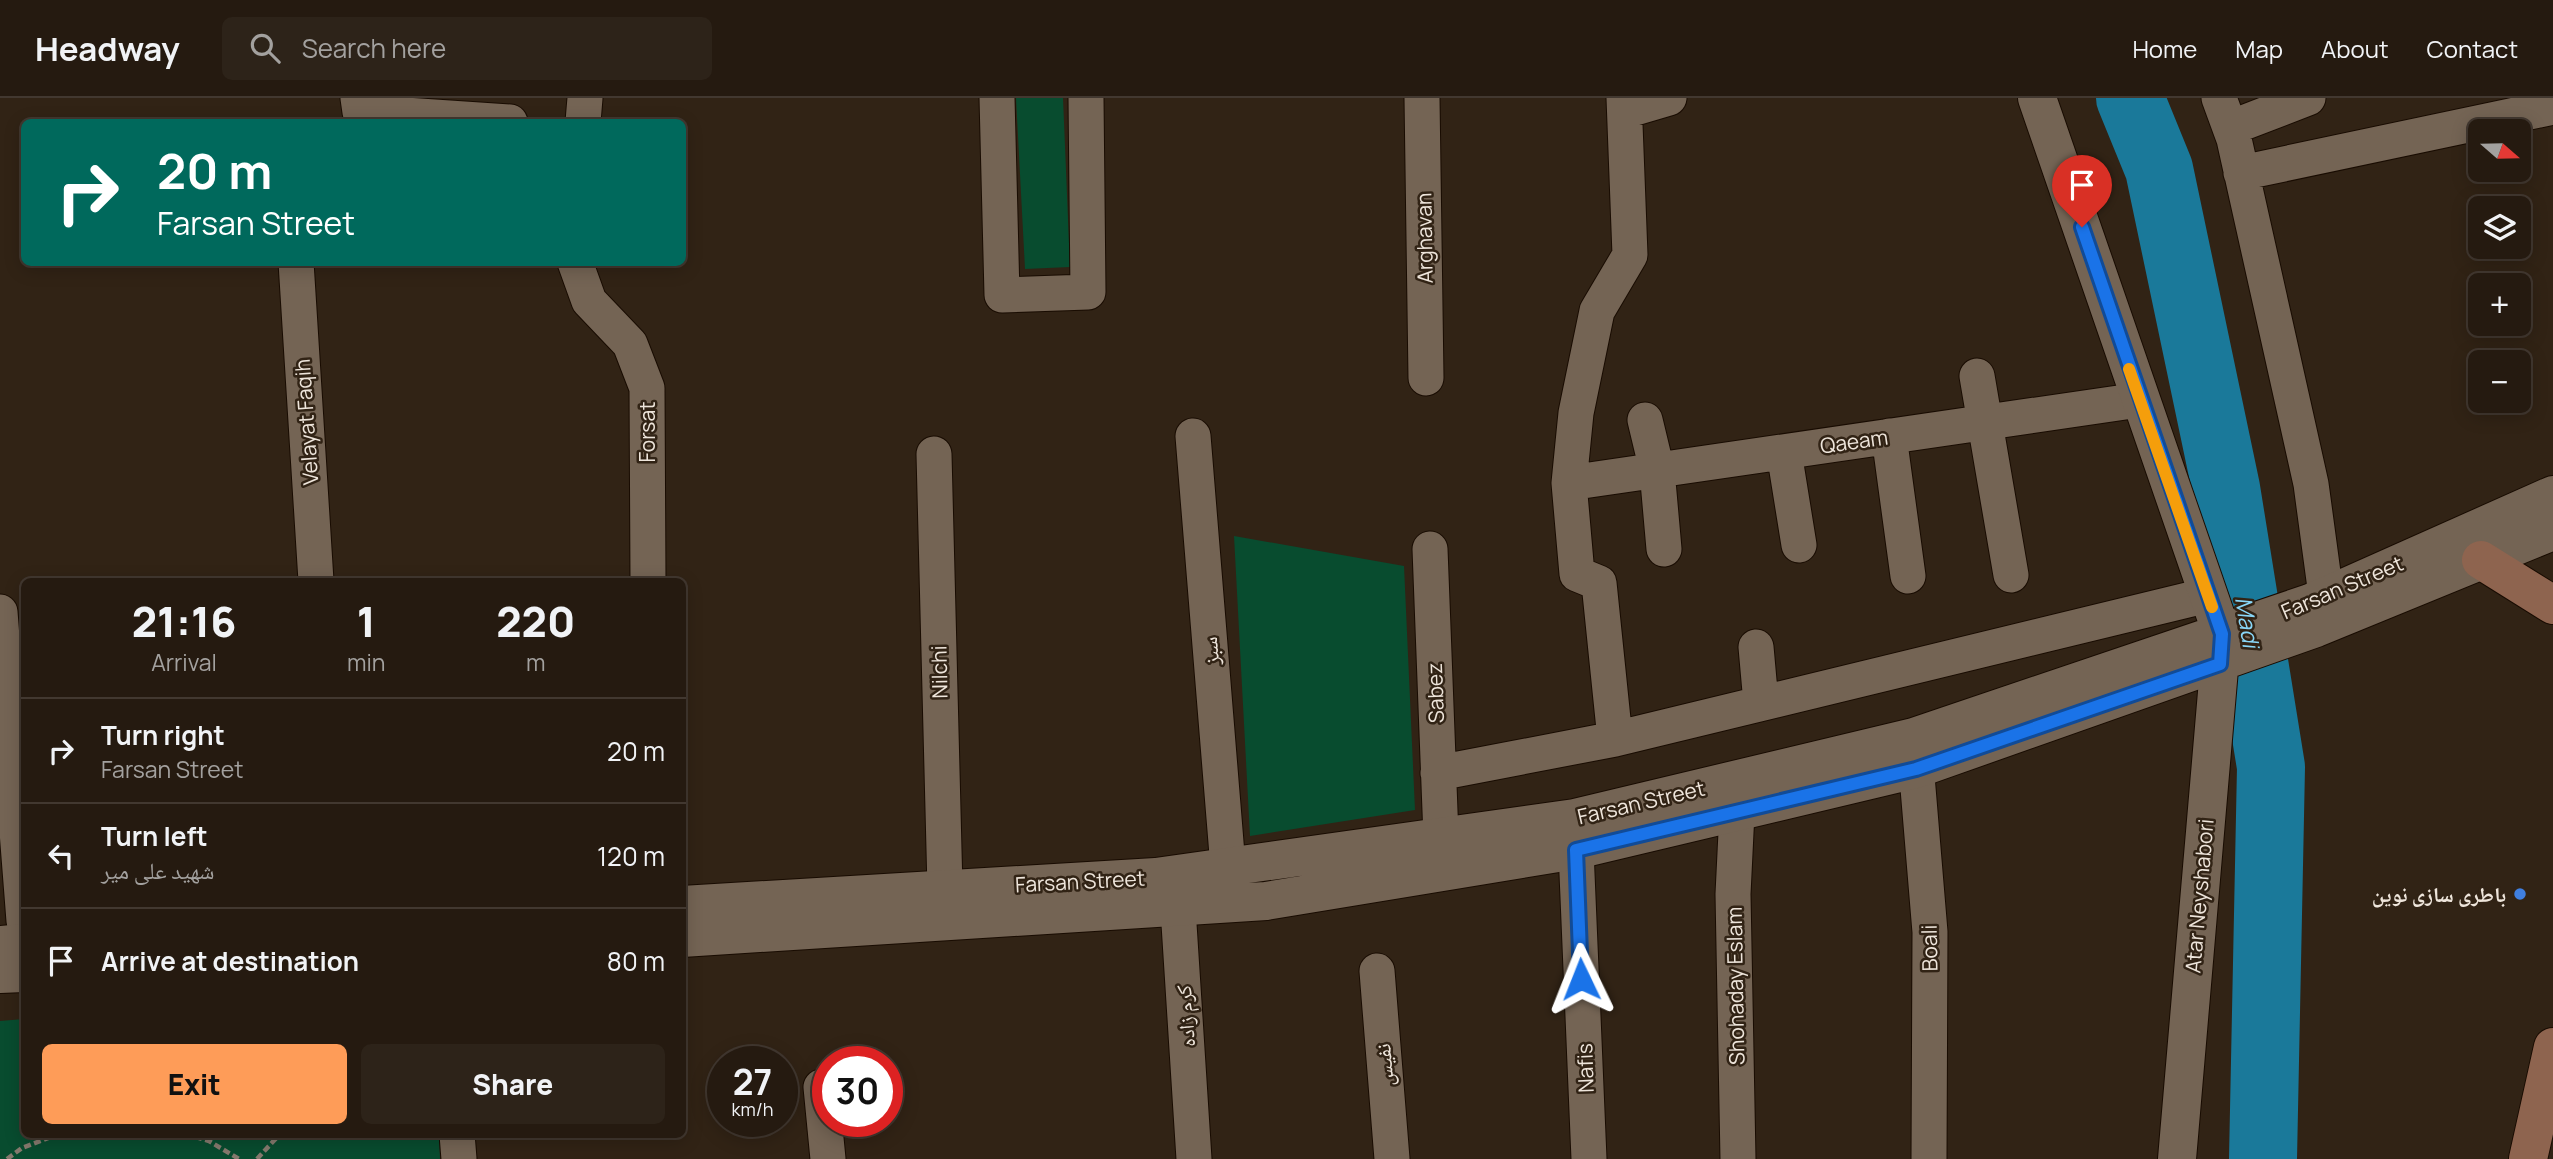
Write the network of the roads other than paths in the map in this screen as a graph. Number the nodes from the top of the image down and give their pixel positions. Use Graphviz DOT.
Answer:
graph roads {
  1 [pos="358,98"];
  2 [pos="585,98"];
  3 [pos="996,98"];
  4 [pos="1086,98"];
  5 [pos="1422,98"];
  6 [pos="1670,98"];
  7 [pos="2036,98"];
  8 [pos="2308,98"];
  9 [pos="1625,104"];
  10 [pos="2553,107"];
  11 [pos="2225,113"];
  12 [pos="465,119"];
  13 [pos="583,119"];
  14 [pos="2241,173"];
  15 [pos="296,266"];
  16 [pos="576,266"];
  17 [pos="1977,376"];
  18 [pos="1426,378"];
  19 [pos="2139,400"];
  20 [pos="1645,420"];
  21 [pos="1984,423"];
  22 [pos="1193,436"];
  23 [pos="1889,436"];
  24 [pos="1784,452"];
  25 [pos="934,454"];
  26 [pos="1657,470"];
  27 [pos="1569,483"];
  28 [pos="2553,495"];
  29 [pos="2553,531"];
  30 [pos="1799,545"];
  31 [pos="1664,549"];
  32 [pos="1430,550"];
  33 [pos="2481,560"];
  34 [pos="2011,575"];
  35 [pos="1908,576"];
  36 [pos="316,578"];
  37 [pos="648,578"];
  38 [pos="2208,595"];
  39 [pos="2553,605"];
  40 [pos="2318,609"];
  41 [pos="0,612"];
  42 [pos="1756,647"];
  43 [pos="2221,649"];
  44 [pos="1761,703"];
  45 [pos="1615,739"];
  46 [pos="1915,753"];
  47 [pos="1438,773"];
  48 [pos="1737,812"];
  49 [pos="1441,836"];
  50 [pos="1576,850"];
  51 [pos="1227,867"];
  52 [pos="21,883"];
  53 [pos="945,889"];
  54 [pos="1177,891"];
  55 [pos="686,905"];
  56 [pos="686,938"];
  57 [pos="21,943"];
  58 [pos="0,944"];
  59 [pos="1377,971"];
  60 [pos="21,973"];
  61 [pos="0,974"];
  62 [pos="2553,1047"];
  63 [pos="826,1137"];
  64 [pos="457,1138"];
  65 [pos="459,1159"];
  66 [pos="828,1159"];
  67 [pos="1194,1159"];
  68 [pos="1392,1159"];
  69 [pos="1589,1159"];
  70 [pos="1738,1159"];
  71 [pos="1929,1159"];
  72 [pos="2177,1159"];
  73 [pos="2528,1159"];
  1 -- 12 [label="street"];
  2 -- 13 [label="street"];
  3 -- 4 [label="street"];
  5 -- 18 [label="street, Arghavan"];
  6 -- 9 [label="street"];
  7 -- 19 [label="street"];
  8 -- 11 [label="street"];
  9 -- 27 [label="street"];
  10 -- 14 [label="street"];
  11 -- 14 [label="street"];
  14 -- 40 [label="street"];
  15 -- 36 [label="street, Velayat Faqih"];
  16 -- 37 [label="street, Forsat"];
  17 -- 21 [label="street"];
  19 -- 21 [label="street, Qaeam"];
  19 -- 38 [label="street"];
  20 -- 26 [label="street"];
  21 -- 23 [label="street, Qaeam"];
  21 -- 34 [label="street"];
  22 -- 51 [label="street, سبز"];
  23 -- 24 [label="street, Qaeam"];
  23 -- 35 [label="street"];
  24 -- 26 [label="street, Qaeam"];
  24 -- 30 [label="street"];
  25 -- 53 [label="street, Nilchi"];
  26 -- 27 [label="street, Qaeam"];
  26 -- 31 [label="street"];
  27 -- 45 [label="street"];
  28 -- 40 [label="street, Farsan Street"];
  29 -- 33 [label="street, Farsan Street"];
  32 -- 47 [label="street, Sabez"];
  33 -- 39 [label="main road"];
  33 -- 40 [label="street, Farsan Street"];
  38 -- 43 [label="street"];
  38 -- 44 [label="street"];
  40 -- 43 [label="street, Farsan Street"];
  41 -- 52 [label="street"];
  42 -- 44 [label="street"];
  43 -- 46 [label="street, Farsan Street"];
  43 -- 72 [label="street, Atar Neyshabori"];
  44 -- 45 [label="street"];
  45 -- 47 [label="street"];
  46 -- 48 [label="street, Farsan Street"];
  46 -- 49 [label="street, Farsan Street"];
  46 -- 71 [label="street, Boali"];
  47 -- 49 [label="street, Sabez"];
  48 -- 50 [label="street, Farsan Street"];
  48 -- 70 [label="street, Shohaday Eslam"];
  49 -- 51 [label="street, Farsan Street"];
  50 -- 54 [label="street, Farsan Street"];
  50 -- 69 [label="street, Nafis"];
  51 -- 54 [label="street, Farsan Street"];
  53 -- 54 [label="street, Farsan Street"];
  53 -- 55 [label="street, Farsan Street"];
  54 -- 56 [label="street, Farsan Street"];
  54 -- 67 [label="street, کرم زاده"];
  57 -- 58 [label="street"];
  59 -- 68 [label="street, نفیس"];
  60 -- 61 [label="street"];
  62 -- 73 [label="main road"];
  63 -- 66 [label="street"];
  64 -- 65 [label="street"];
}
